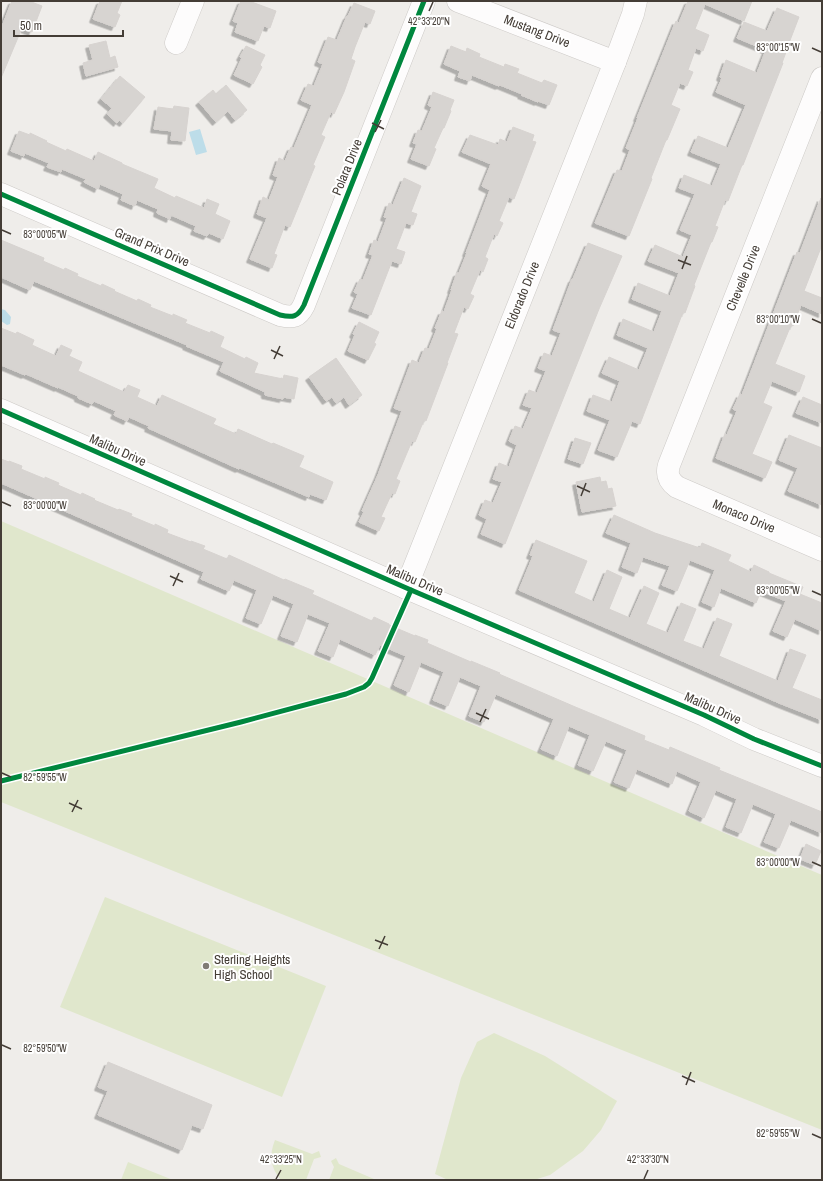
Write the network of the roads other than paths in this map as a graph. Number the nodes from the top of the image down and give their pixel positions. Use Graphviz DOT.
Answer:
graph roads {
  1 [pos="193,1"];
  2 [pos="424,1"];
  3 [pos="458,1"];
  4 [pos="636,1"];
  5 [pos="176,43"];
  6 [pos="615,62"];
  7 [pos="822,78"];
  8 [pos="1,194"];
  9 [pos="295,316"];
  10 [pos="1,410"];
  11 [pos="669,478"];
  12 [pos="822,550"];
  13 [pos="406,588"];
  14 [pos="822,766"];
  1 -- 5 [label="street"];
  2 -- 9 [label="street, Polara Drive"];
  3 -- 6 [label="street, Mustang Drive"];
  4 -- 6 [label="street, Eldorado Drive"];
  6 -- 13 [label="street, Eldorado Drive"];
  7 -- 11 [label="street, Chevelle Drive"];
  8 -- 9 [label="street, Grand Prix Drive"];
  10 -- 13 [label="street, Malibu Drive"];
  11 -- 12 [label="street, Monaco Drive"];
  13 -- 14 [label="street, Malibu Drive"];
}
